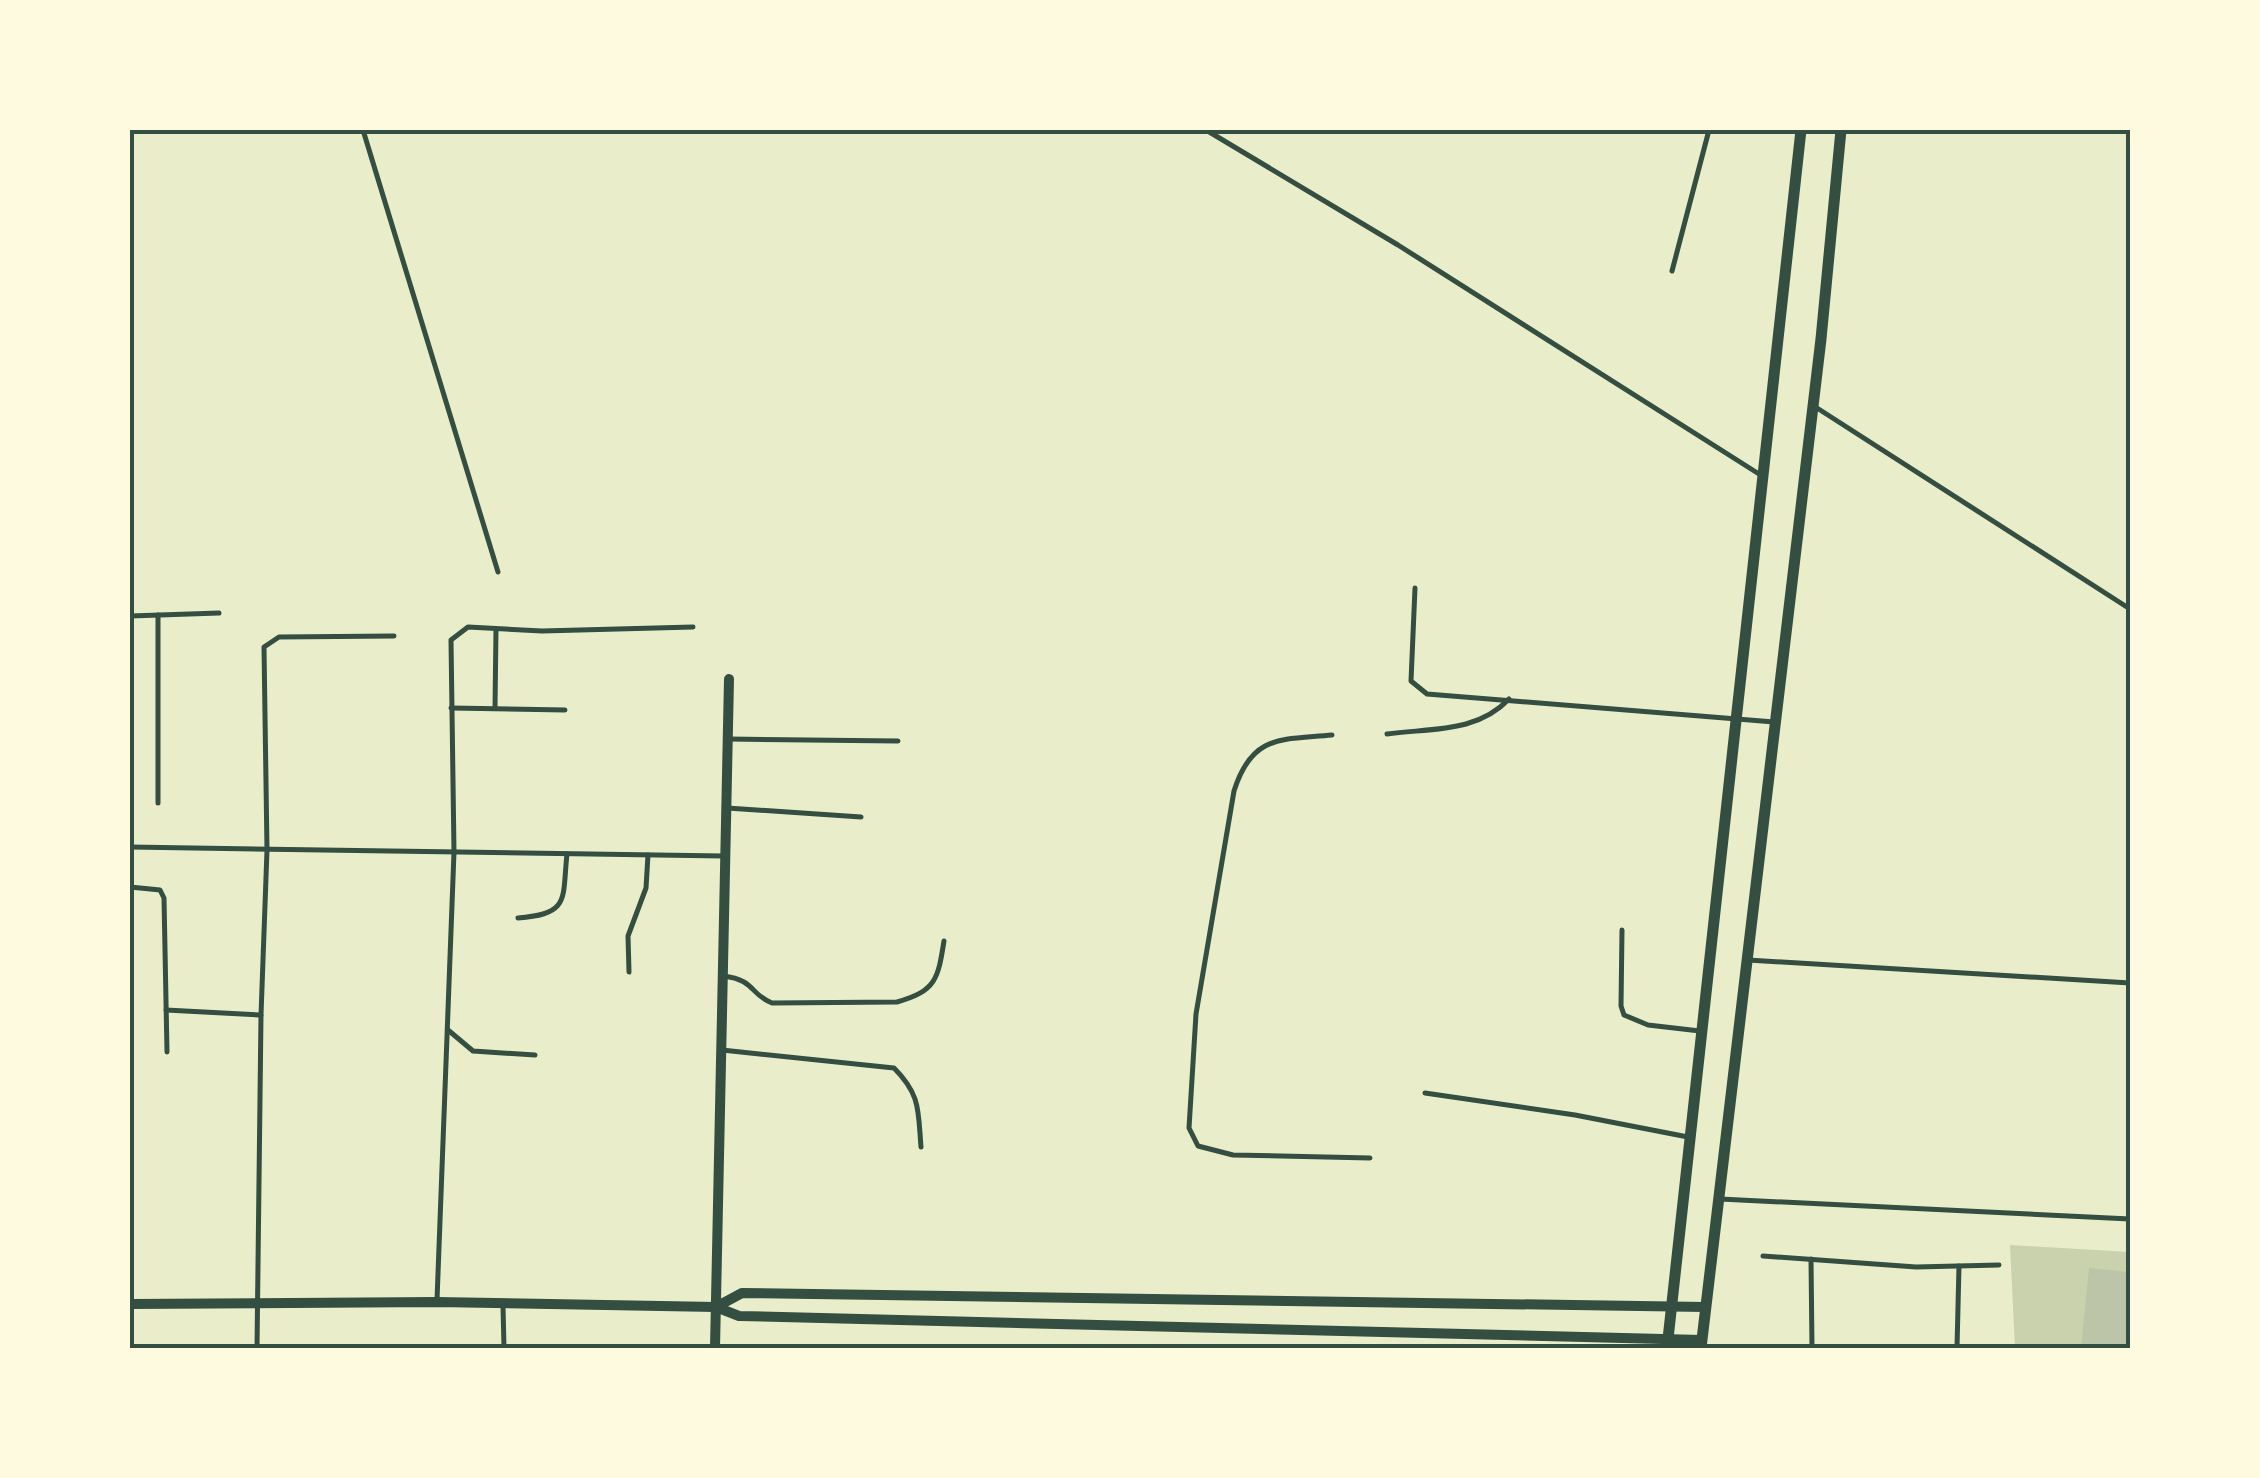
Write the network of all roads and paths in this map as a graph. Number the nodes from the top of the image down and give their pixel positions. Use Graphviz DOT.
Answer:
graph roads {
  1 [pos="363,130"];
  2 [pos="1206,130"];
  3 [pos="1708,130"];
  4 [pos="1800,130"];
  5 [pos="1841,130"];
  6 [pos="1672,271"];
  7 [pos="1813,406"];
  8 [pos="1763,476"];
  9 [pos="498,572"];
  10 [pos="1415,588"];
  11 [pos="2130,609"];
  12 [pos="218,613"];
  13 [pos="158,615"];
  14 [pos="130,616"];
  15 [pos="694,628"];
  16 [pos="496,629"];
  17 [pos="394,636"];
  18 [pos="729,679"];
  19 [pos="1510,699"];
  20 [pos="451,708"];
  21 [pos="495,708"];
  22 [pos="565,710"];
  23 [pos="1737,717"];
  24 [pos="1777,722"];
  25 [pos="1387,734"];
  26 [pos="1332,735"];
  27 [pos="728,739"];
  28 [pos="898,741"];
  29 [pos="158,802"];
  30 [pos="726,808"];
  31 [pos="861,817"];
  32 [pos="130,847"];
  33 [pos="266,850"];
  34 [pos="454,852"];
  35 [pos="567,854"];
  36 [pos="648,855"];
  37 [pos="726,856"];
  38 [pos="130,887"];
  39 [pos="518,918"];
  40 [pos="1622,930"];
  41 [pos="944,941"];
  42 [pos="1748,960"];
  43 [pos="629,972"];
  44 [pos="723,976"];
  45 [pos="2130,983"];
  46 [pos="166,1010"];
  47 [pos="261,1015"];
  48 [pos="448,1030"];
  49 [pos="1703,1032"];
  50 [pos="722,1050"];
  51 [pos="167,1052"];
  52 [pos="535,1055"];
  53 [pos="1424,1093"];
  54 [pos="1691,1138"];
  55 [pos="922,1148"];
  56 [pos="1370,1158"];
  57 [pos="1720,1199"];
  58 [pos="2130,1219"];
  59 [pos="1763,1256"];
  60 [pos="1811,1259"];
  61 [pos="1999,1265"];
  62 [pos="1958,1266"];
  63 [pos="258,1302"];
  64 [pos="437,1302"];
  65 [pos="130,1304"];
  66 [pos="504,1304"];
  67 [pos="1672,1306"];
  68 [pos="1706,1306"];
  69 [pos="716,1307"];
  70 [pos="1668,1344"];
  71 [pos="1702,1344"];
  72 [pos="257,1348"];
  73 [pos="504,1348"];
  74 [pos="715,1348"];
  75 [pos="1812,1348"];
  76 [pos="1957,1348"];
  1 -- 9 [label="lane"];
  2 -- 8 [label="lane"];
  3 -- 6 [label="lane"];
  4 -- 8 [label="street"];
  5 -- 7 [label="street"];
  7 -- 11 [label="lane"];
  7 -- 24 [label="street"];
  8 -- 23 [label="street"];
  10 -- 19 [label="lane"];
  12 -- 13 [label="lane"];
  13 -- 14 [label="lane"];
  13 -- 29 [label="lane"];
  15 -- 16 [label="lane"];
  16 -- 20 [label="lane"];
  16 -- 21 [label="lane"];
  17 -- 33 [label="lane"];
  18 -- 27 [label="street"];
  19 -- 23 [label="lane"];
  19 -- 25 [label="lane"];
  20 -- 21 [label="lane"];
  20 -- 34 [label="lane"];
  21 -- 22 [label="lane"];
  23 -- 24 [label="lane"];
  23 -- 49 [label="street"];
  24 -- 42 [label="street"];
  26 -- 56 [label="lane"];
  27 -- 28 [label="lane"];
  27 -- 30 [label="street"];
  30 -- 31 [label="lane"];
  30 -- 37 [label="street"];
  32 -- 33 [label="lane"];
  33 -- 34 [label="lane"];
  33 -- 47 [label="lane"];
  34 -- 35 [label="lane"];
  34 -- 48 [label="lane"];
  35 -- 36 [label="lane"];
  35 -- 39 [label="lane"];
  36 -- 37 [label="lane"];
  36 -- 43 [label="lane"];
  37 -- 44 [label="street"];
  38 -- 46 [label="lane"];
  40 -- 49 [label="lane"];
  41 -- 44 [label="lane"];
  42 -- 45 [label="lane"];
  42 -- 57 [label="street"];
  44 -- 50 [label="street"];
  46 -- 47 [label="lane"];
  46 -- 51 [label="lane"];
  47 -- 63 [label="lane"];
  48 -- 52 [label="lane"];
  48 -- 64 [label="lane"];
  49 -- 54 [label="street"];
  50 -- 55 [label="lane"];
  50 -- 69 [label="street"];
  53 -- 54 [label="lane"];
  54 -- 67 [label="street"];
  57 -- 58 [label="lane"];
  57 -- 68 [label="street"];
  59 -- 60 [label="lane"];
  60 -- 62 [label="lane"];
  60 -- 75 [label="lane"];
  61 -- 62 [label="lane"];
  62 -- 76 [label="lane"];
  63 -- 64 [label="street"];
  63 -- 65 [label="street"];
  63 -- 72 [label="lane"];
  64 -- 66 [label="street"];
  66 -- 69 [label="street"];
  66 -- 73 [label="lane"];
  67 -- 68 [label="street"];
  67 -- 69 [label="street"];
  67 -- 70 [label="street"];
  68 -- 71 [label="street"];
  69 -- 70 [label="street"];
  69 -- 74 [label="street"];
  70 -- 71 [label="street"];
}
